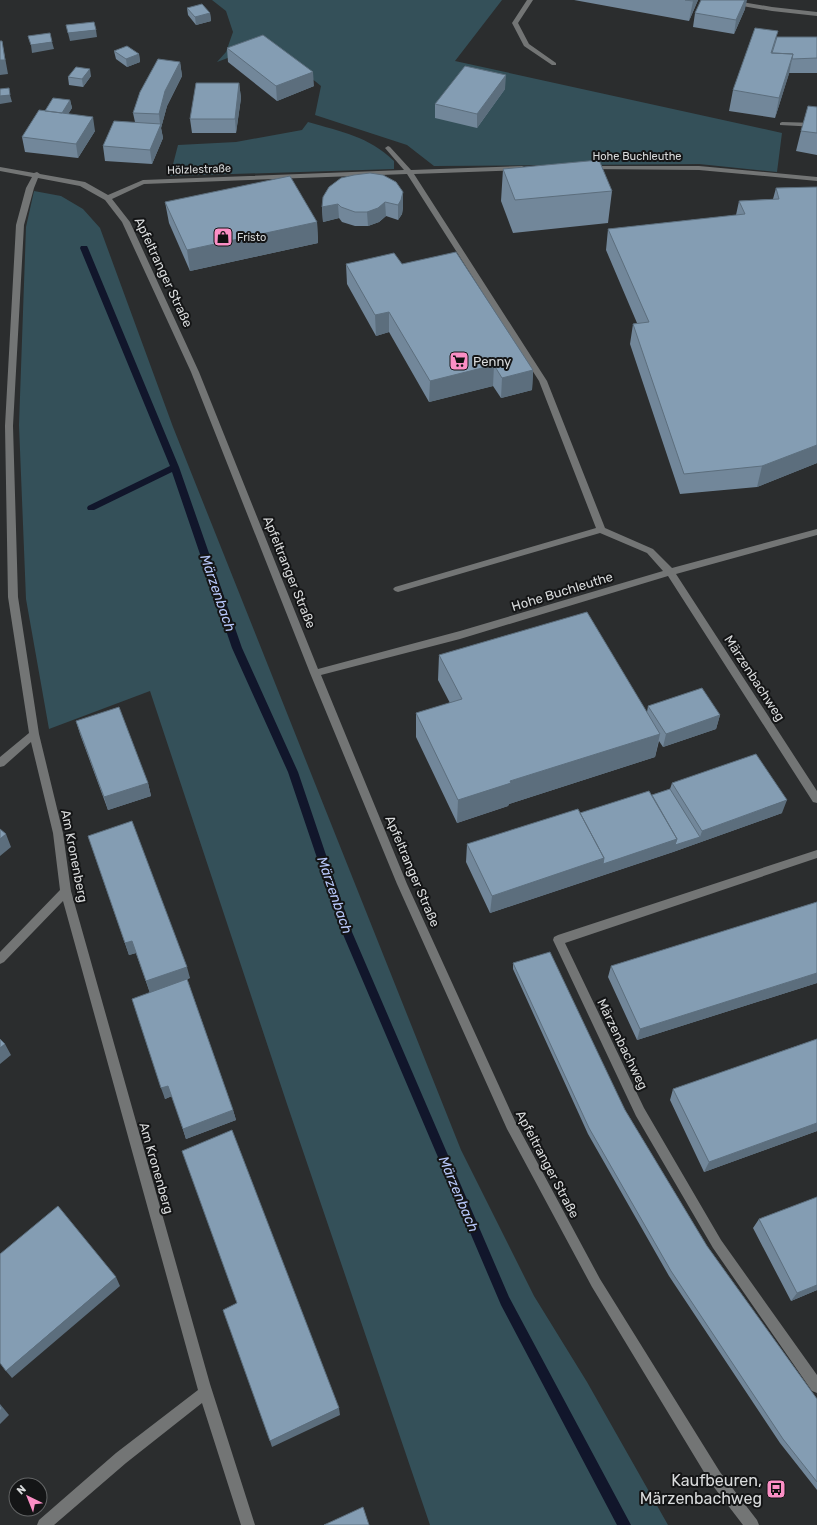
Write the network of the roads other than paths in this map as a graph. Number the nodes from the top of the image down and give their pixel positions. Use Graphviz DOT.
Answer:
graph roads {
  1 [pos="530,0"];
  2 [pos="719,0"];
  3 [pos="817,14"];
  4 [pos="554,64"];
  5 [pos="782,124"];
  6 [pos="817,125"];
  7 [pos="388,148"];
  8 [pos="532,168"];
  9 [pos="580,168"];
  10 [pos="0,169"];
  11 [pos="408,171"];
  12 [pos="37,174"];
  13 [pos="817,179"];
  14 [pos="108,198"];
  15 [pos="601,530"];
  16 [pos="817,532"];
  17 [pos="670,572"];
  18 [pos="398,589"];
  19 [pos="315,673"];
  20 [pos="34,734"];
  21 [pos="0,763"];
  22 [pos="817,799"];
  23 [pos="817,854"];
  24 [pos="66,891"];
  25 [pos="0,959"];
  26 [pos="817,1386"];
  27 [pos="206,1392"];
  28 [pos="44,1525"];
  29 [pos="248,1525"];
  30 [pos="752,1525"];
  1 -- 4 [label="street"];
  2 -- 3 [label="street"];
  5 -- 6 [label="street"];
  7 -- 11 [label="street"];
  8 -- 11 [label="street"];
  9 -- 13 [label="street, Hohe Buchleuthe"];
  10 -- 12 [label="street"];
  11 -- 14 [label="street, Hölzlestraße"];
  11 -- 15 [label="street"];
  12 -- 14 [label="street"];
  12 -- 20 [label="street, Am Kronenberg"];
  14 -- 19 [label="street, Apfeltranger Straße"];
  15 -- 17 [label="street, Märzenbachweg"];
  15 -- 18 [label="street"];
  16 -- 17 [label="street, Hohe Buchleuthe"];
  17 -- 19 [label="street, Hohe Buchleuthe"];
  17 -- 22 [label="street, Märzenbachweg"];
  19 -- 30 [label="street, Apfeltranger Straße"];
  20 -- 21 [label="street"];
  20 -- 24 [label="street, Am Kronenberg"];
  23 -- 26 [label="street, Märzenbachweg"];
  24 -- 25 [label="street"];
  24 -- 27 [label="street, Am Kronenberg"];
  27 -- 28 [label="street"];
  27 -- 29 [label="street, Am Kronenberg"];
}
